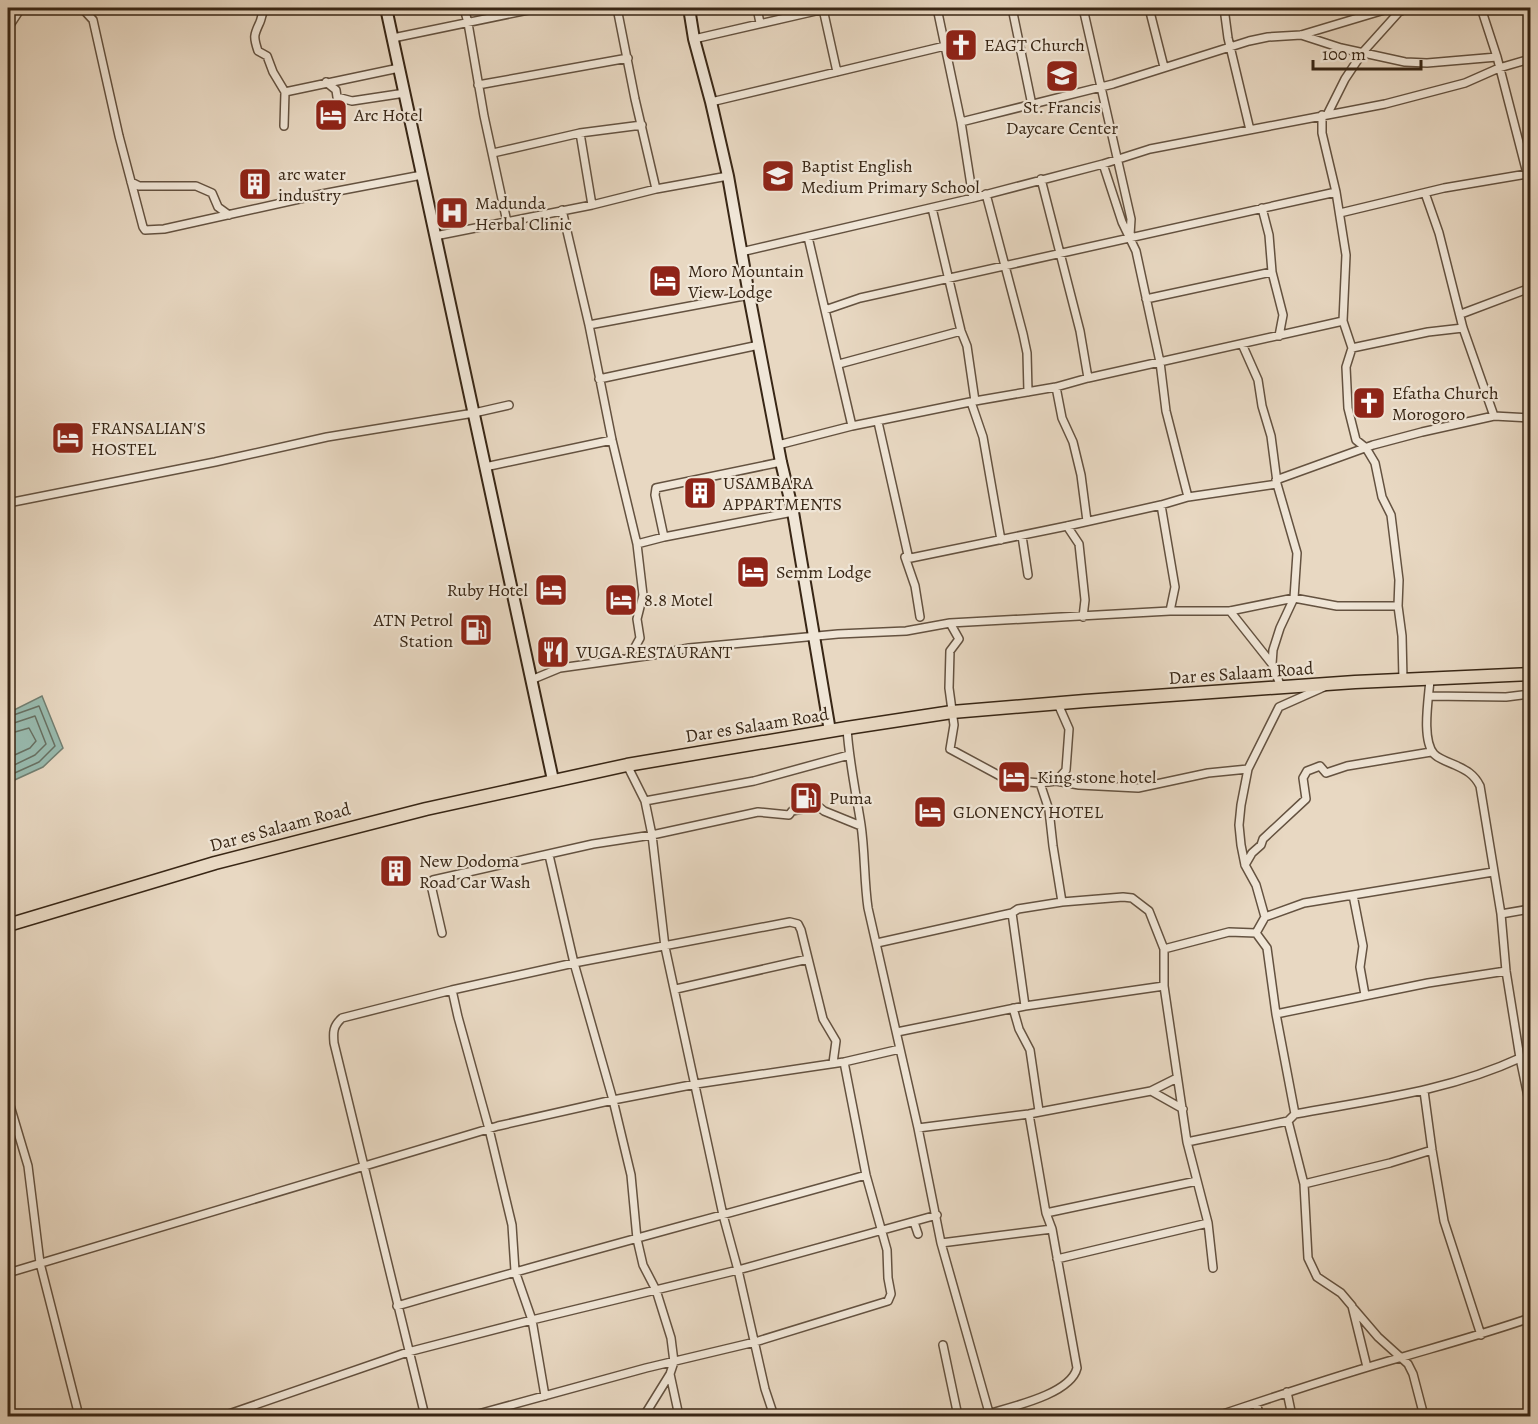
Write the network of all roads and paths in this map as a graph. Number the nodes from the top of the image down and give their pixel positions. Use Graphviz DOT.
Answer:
graph roads {
  1 [pos="21,8"];
  2 [pos="82,8"];
  3 [pos="265,8"];
  4 [pos="386,8"];
  5 [pos="464,8"];
  6 [pos="538,8"];
  7 [pos="618,8"];
  8 [pos="688,8"];
  9 [pos="757,8"];
  10 [pos="826,8"];
  11 [pos="937,8"];
  12 [pos="1012,8"];
  13 [pos="1083,8"];
  14 [pos="1149,8"];
  15 [pos="1224,8"];
  16 [pos="1391,8"];
  17 [pos="1408,8"];
  18 [pos="1480,8"];
  19 [pos="468,23"];
  20 [pos="760,23"];
  21 [pos="8,28"];
  22 [pos="1301,35"];
  23 [pos="393,38"];
  24 [pos="694,39"];
  25 [pos="945,46"];
  26 [pos="1230,47"];
  27 [pos="1363,52"];
  28 [pos="1497,57"];
  29 [pos="628,58"];
  30 [pos="1530,59"];
  31 [pos="1164,67"];
  32 [pos="399,68"];
  33 [pos="1499,68"];
  34 [pos="837,72"];
  35 [pos="326,82"];
  36 [pos="477,85"];
  37 [pos="1100,86"];
  38 [pos="285,92"];
  39 [pos="405,93"];
  40 [pos="711,102"];
  41 [pos="1032,105"];
  42 [pos="1325,114"];
  43 [pos="961,123"];
  44 [pos="642,125"];
  45 [pos="284,126"];
  46 [pos="1250,130"];
  47 [pos="580,133"];
  48 [pos="493,153"];
  49 [pos="1116,160"];
  50 [pos="1103,164"];
  51 [pos="1527,174"];
  52 [pos="422,175"];
  53 [pos="728,176"];
  54 [pos="1041,179"];
  55 [pos="130,182"];
  56 [pos="1530,185"];
  57 [pos="656,189"];
  58 [pos="1336,192"];
  59 [pos="1425,193"];
  60 [pos="986,194"];
  61 [pos="973,198"];
  62 [pos="592,205"];
  63 [pos="932,208"];
  64 [pos="1262,208"];
  65 [pos="562,210"];
  66 [pos="1340,213"];
  67 [pos="229,215"];
  68 [pos="507,222"];
  69 [pos="435,236"];
  70 [pos="808,237"];
  71 [pos="1130,237"];
  72 [pos="741,252"];
  73 [pos="1060,253"];
  74 [pos="1003,266"];
  75 [pos="1272,272"];
  76 [pos="949,278"];
  77 [pos="1530,288"];
  78 [pos="748,295"];
  79 [pos="1146,299"];
  80 [pos="825,310"];
  81 [pos="1461,314"];
  82 [pos="1343,321"];
  83 [pos="589,325"];
  84 [pos="1463,327"];
  85 [pos="960,331"];
  86 [pos="1279,336"];
  87 [pos="1242,344"];
  88 [pos="759,345"];
  89 [pos="1352,348"];
  90 [pos="1160,362"];
  91 [pos="839,364"];
  92 [pos="1088,378"];
  93 [pos="598,379"];
  94 [pos="1056,387"];
  95 [pos="1028,392"];
  96 [pos="973,402"];
  97 [pos="509,405"];
  98 [pos="474,413"];
  99 [pos="1494,416"];
  100 [pos="1530,418"];
  101 [pos="878,422"];
  102 [pos="852,426"];
  103 [pos="612,440"];
  104 [pos="778,445"];
  105 [pos="1366,448"];
  106 [pos="781,462"];
  107 [pos="485,467"];
  108 [pos="1277,482"];
  109 [pos="1188,496"];
  110 [pos="8,503"];
  111 [pos="1161,505"];
  112 [pos="793,512"];
  113 [pos="1087,520"];
  114 [pos="1067,526"];
  115 [pos="1022,536"];
  116 [pos="664,537"];
  117 [pos="1001,540"];
  118 [pos="637,544"];
  119 [pos="906,559"];
  120 [pos="1028,575"];
  121 [pos="1294,598"];
  122 [pos="1398,606"];
  123 [pos="1170,611"];
  124 [pos="1230,611"];
  125 [pos="920,617"];
  126 [pos="1083,617"];
  127 [pos="950,623"];
  128 [pos="815,637"];
  129 [pos="630,658"];
  130 [pos="1272,664"];
  131 [pos="1530,674"];
  132 [pos="1430,679"];
  133 [pos="531,680"];
  134 [pos="1403,680"];
  135 [pos="1331,685"];
  136 [pos="1281,687"];
  137 [pos="1530,694"];
  138 [pos="1429,696"];
  139 [pos="1058,704"];
  140 [pos="952,712"];
  141 [pos="847,728"];
  142 [pos="830,731"];
  143 [pos="1431,752"];
  144 [pos="849,755"];
  145 [pos="627,765"];
  146 [pos="1248,769"];
  147 [pos="553,780"];
  148 [pos="1056,781"];
  149 [pos="1040,783"];
  150 [pos="645,801"];
  151 [pos="861,826"];
  152 [pos="652,835"];
  153 [pos="549,855"];
  154 [pos="1245,865"];
  155 [pos="1493,872"];
  156 [pos="1353,895"];
  157 [pos="1062,902"];
  158 [pos="1530,909"];
  159 [pos="1012,913"];
  160 [pos="1501,914"];
  161 [pos="1265,917"];
  162 [pos="8,925"];
  163 [pos="442,933"];
  164 [pos="1256,933"];
  165 [pos="877,943"];
  166 [pos="665,947"];
  167 [pos="1164,949"];
  168 [pos="808,958"];
  169 [pos="574,963"];
  170 [pos="1506,971"];
  171 [pos="1164,986"];
  172 [pos="675,989"];
  173 [pos="452,990"];
  174 [pos="1365,996"];
  175 [pos="1025,1006"];
  176 [pos="1013,1008"];
  177 [pos="1276,1014"];
  178 [pos="897,1032"];
  179 [pos="900,1049"];
  180 [pos="1520,1058"];
  181 [pos="844,1062"];
  182 [pos="834,1063"];
  183 [pos="1177,1078"];
  184 [pos="696,1084"];
  185 [pos="1151,1090"];
  186 [pos="1424,1091"];
  187 [pos="8,1099"];
  188 [pos="613,1100"];
  189 [pos="1530,1106"];
  190 [pos="9,1108"];
  191 [pos="1183,1109"];
  192 [pos="1039,1111"];
  193 [pos="1029,1114"];
  194 [pos="1295,1114"];
  195 [pos="1288,1121"];
  196 [pos="918,1128"];
  197 [pos="489,1129"];
  198 [pos="1187,1142"];
  199 [pos="1432,1150"];
  200 [pos="364,1166"];
  201 [pos="866,1175"];
  202 [pos="1197,1181"];
  203 [pos="1304,1184"];
  204 [pos="1046,1213"];
  205 [pos="723,1215"];
  206 [pos="937,1215"];
  207 [pos="914,1222"];
  208 [pos="1208,1223"];
  209 [pos="881,1229"];
  210 [pos="1052,1229"];
  211 [pos="918,1234"];
  212 [pos="637,1239"];
  213 [pos="941,1244"];
  214 [pos="1058,1259"];
  215 [pos="40,1263"];
  216 [pos="1214,1268"];
  217 [pos="738,1270"];
  218 [pos="515,1271"];
  219 [pos="8,1273"];
  220 [pos="656,1290"];
  221 [pos="397,1306"];
  222 [pos="1352,1306"];
  223 [pos="1530,1318"];
  224 [pos="532,1320"];
  225 [pos="1481,1335"];
  226 [pos="755,1342"];
  227 [pos="943,1346"];
  228 [pos="408,1352"];
  229 [pos="1400,1357"];
  230 [pos="674,1362"];
  231 [pos="1367,1367"];
  232 [pos="670,1374"];
  233 [pos="1287,1392"];
  234 [pos="545,1396"];
  235 [pos="1256,1403"];
  236 [pos="989,1415"];
  237 [pos="80,1416"];
  238 [pos="223,1416"];
  239 [pos="425,1416"];
  240 [pos="471,1416"];
  241 [pos="644,1416"];
  242 [pos="679,1416"];
  243 [pos="774,1416"];
  244 [pos="958,1416"];
  245 [pos="981,1416"];
  246 [pos="1216,1416"];
  247 [pos="1260,1416"];
  248 [pos="1292,1416"];
  249 [pos="1424,1416"];
  1 -- 21 [label="street"];
  2 -- 55 [label="street"];
  3 -- 38 [label="street"];
  4 -- 23 [label="street"];
  5 -- 19 [label="street"];
  6 -- 19 [label="street"];
  7 -- 29 [label="street"];
  8 -- 24 [label="street"];
  9 -- 20 [label="street"];
  10 -- 20 [label="street"];
  10 -- 34 [label="street"];
  11 -- 25 [label="street"];
  12 -- 41 [label="street"];
  13 -- 37 [label="street"];
  14 -- 31 [label="street"];
  15 -- 26 [label="street"];
  16 -- 22 [label="street"];
  17 -- 27 [label="street"];
  18 -- 28 [label="street"];
  19 -- 23 [label="street"];
  19 -- 36 [label="street"];
  20 -- 24 [label="street"];
  22 -- 26 [label="street"];
  22 -- 27 [label="street"];
  23 -- 32 [label="street"];
  24 -- 40 [label="street"];
  25 -- 34 [label="street"];
  25 -- 43 [label="street"];
  26 -- 31 [label="street"];
  26 -- 46 [label="street"];
  27 -- 28 [label="street"];
  27 -- 42 [label="street"];
  28 -- 33 [label="street"];
  29 -- 36 [label="street"];
  29 -- 44 [label="street"];
  30 -- 33 [label="street"];
  31 -- 37 [label="street"];
  32 -- 35 [label="street"];
  32 -- 39 [label="street"];
  33 -- 42 [label="street"];
  33 -- 51 [label="street"];
  34 -- 40 [label="street"];
  35 -- 38 [label="street"];
  35 -- 39 [label="street"];
  36 -- 48 [label="street"];
  37 -- 41 [label="street"];
  37 -- 49 [label="street"];
  38 -- 45 [label="street"];
  39 -- 52 [label="street"];
  40 -- 53 [label="street"];
  41 -- 43 [label="street"];
  42 -- 46 [label="street"];
  42 -- 58 [label="street"];
  43 -- 61 [label="street"];
  44 -- 47 [label="street"];
  44 -- 57 [label="street"];
  46 -- 49 [label="street"];
  47 -- 48 [label="street"];
  47 -- 62 [label="street"];
  48 -- 68 [label="street"];
  49 -- 50 [label="street"];
  49 -- 71 [label="street"];
  50 -- 54 [label="street"];
  50 -- 71 [label="street"];
  51 -- 56 [label="street"];
  51 -- 59 [label="street"];
  52 -- 67 [label="street"];
  52 -- 69 [label="street"];
  53 -- 57 [label="street"];
  53 -- 72 [label="street"];
  54 -- 60 [label="street"];
  54 -- 73 [label="street"];
  55 -- 67 [label="street"];
  55 -- 67 [label="street"];
  57 -- 62 [label="street"];
  58 -- 64 [label="street"];
  58 -- 66 [label="street"];
  59 -- 66 [label="street"];
  59 -- 81 [label="street"];
  60 -- 61 [label="street"];
  60 -- 74 [label="street"];
  61 -- 63 [label="street"];
  62 -- 65 [label="street"];
  63 -- 70 [label="street"];
  63 -- 76 [label="street"];
  64 -- 71 [label="street"];
  64 -- 75 [label="street"];
  65 -- 68 [label="street"];
  65 -- 83 [label="street"];
  66 -- 82 [label="street"];
  68 -- 69 [label="street"];
  69 -- 98 [label="street"];
  70 -- 72 [label="street"];
  70 -- 80 [label="street"];
  71 -- 73 [label="street"];
  71 -- 79 [label="street"];
  72 -- 78 [label="street"];
  73 -- 74 [label="street"];
  73 -- 92 [label="street"];
  74 -- 76 [label="street"];
  74 -- 95 [label="street"];
  75 -- 79 [label="street"];
  75 -- 86 [label="street"];
  76 -- 80 [label="street"];
  76 -- 85 [label="street"];
  77 -- 81 [label="street"];
  78 -- 83 [label="street"];
  78 -- 88 [label="street"];
  79 -- 90 [label="street"];
  80 -- 91 [label="street"];
  81 -- 84 [label="street"];
  82 -- 86 [label="street"];
  82 -- 89 [label="street"];
  83 -- 93 [label="street"];
  84 -- 89 [label="street"];
  84 -- 99 [label="street"];
  85 -- 91 [label="street"];
  85 -- 96 [label="street"];
  86 -- 87 [label="street"];
  87 -- 90 [label="street"];
  87 -- 108 [label="street"];
  88 -- 93 [label="street"];
  88 -- 104 [label="street"];
  89 -- 105 [label="street"];
  90 -- 92 [label="street"];
  90 -- 109 [label="street"];
  91 -- 102 [label="street"];
  92 -- 94 [label="street"];
  93 -- 103 [label="street"];
  94 -- 95 [label="street"];
  94 -- 113 [label="street"];
  95 -- 96 [label="street"];
  96 -- 101 [label="street"];
  96 -- 117 [label="street"];
  97 -- 98 [label="street"];
  98 -- 107 [label="street"];
  98 -- 110 [label="street"];
  99 -- 100 [label="street"];
  99 -- 105 [label="street"];
  101 -- 102 [label="street"];
  101 -- 119 [label="street"];
  102 -- 104 [label="street"];
  103 -- 107 [label="street"];
  103 -- 118 [label="street"];
  104 -- 106 [label="street"];
  105 -- 108 [label="street"];
  105 -- 122 [label="street"];
  106 -- 112 [label="street"];
  106 -- 116 [label="street"];
  107 -- 133 [label="street"];
  108 -- 109 [label="street"];
  108 -- 121 [label="street"];
  109 -- 111 [label="street"];
  111 -- 113 [label="street"];
  111 -- 123 [label="street"];
  112 -- 116 [label="street"];
  112 -- 128 [label="street"];
  113 -- 114 [label="street"];
  114 -- 115 [label="street"];
  114 -- 126 [label="street"];
  115 -- 117 [label="street"];
  115 -- 120 [label="street"];
  116 -- 118 [label="street"];
  117 -- 119 [label="street"];
  118 -- 129 [label="street"];
  119 -- 125 [label="street"];
  121 -- 122 [label="street"];
  121 -- 124 [label="street"];
  121 -- 130 [label="street"];
  122 -- 134 [label="street"];
  123 -- 124 [label="street"];
  123 -- 126 [label="street"];
  124 -- 130 [label="street"];
  126 -- 127 [label="street"];
  127 -- 128 [label="street"];
  127 -- 140 [label="street"];
  128 -- 129 [label="street"];
  128 -- 142 [label="street"];
  129 -- 133 [label="street"];
  130 -- 136 [label="street"];
  131 -- 132 [label="highway, Dar es Salaam Road"];
  132 -- 134 [label="highway, Dar es Salaam Road"];
  132 -- 138 [label="street"];
  133 -- 147 [label="street"];
  134 -- 135 [label="highway, Dar es Salaam Road"];
  135 -- 136 [label="highway, Dar es Salaam Road"];
  135 -- 146 [label="street"];
  136 -- 139 [label="highway, Dar es Salaam Road"];
  137 -- 138 [label="street"];
  138 -- 143 [label="street"];
  139 -- 140 [label="highway, Dar es Salaam Road"];
  139 -- 148 [label="street"];
  140 -- 141 [label="highway, Dar es Salaam Road"];
  140 -- 149 [label="street"];
  141 -- 142 [label="highway, Dar es Salaam Road"];
  141 -- 144 [label="street"];
  142 -- 145 [label="highway, Dar es Salaam Road"];
  143 -- 154 [label="street"];
  143 -- 155 [label="street"];
  144 -- 150 [label="street"];
  144 -- 151 [label="street"];
  145 -- 147 [label="highway, Dar es Salaam Road"];
  145 -- 150 [label="street"];
  146 -- 148 [label="street"];
  146 -- 154 [label="street"];
  147 -- 162 [label="highway, Dar es Salaam Road"];
  148 -- 149 [label="street"];
  149 -- 157 [label="street"];
  150 -- 152 [label="street"];
  151 -- 152 [label="street"];
  151 -- 165 [label="street"];
  152 -- 153 [label="street"];
  152 -- 166 [label="street"];
  153 -- 163 [label="street"];
  153 -- 169 [label="street"];
  154 -- 161 [label="street"];
  155 -- 156 [label="street"];
  155 -- 160 [label="street"];
  156 -- 161 [label="street"];
  156 -- 174 [label="street"];
  157 -- 159 [label="street"];
  157 -- 167 [label="street"];
  158 -- 160 [label="street"];
  159 -- 165 [label="street"];
  159 -- 175 [label="street"];
  160 -- 170 [label="street"];
  161 -- 164 [label="street"];
  164 -- 167 [label="street"];
  164 -- 177 [label="street"];
  165 -- 178 [label="street"];
  166 -- 168 [label="street"];
  166 -- 169 [label="street"];
  166 -- 172 [label="street"];
  167 -- 171 [label="street"];
  168 -- 172 [label="street"];
  168 -- 182 [label="street"];
  169 -- 173 [label="street"];
  169 -- 188 [label="street"];
  170 -- 174 [label="street"];
  170 -- 180 [label="street"];
  171 -- 175 [label="street"];
  171 -- 183 [label="street"];
  172 -- 184 [label="street"];
  173 -- 197 [label="street"];
  173 -- 200 [label="street"];
  174 -- 177 [label="street"];
  175 -- 176 [label="street"];
  176 -- 178 [label="street"];
  176 -- 192 [label="street"];
  177 -- 194 [label="street"];
  178 -- 179 [label="street"];
  179 -- 181 [label="street"];
  179 -- 196 [label="street"];
  180 -- 186 [label="street"];
  180 -- 189 [label="street"];
  181 -- 182 [label="street"];
  181 -- 201 [label="street"];
  182 -- 184 [label="street"];
  183 -- 185 [label="street"];
  183 -- 191 [label="street"];
  184 -- 188 [label="street"];
  184 -- 205 [label="street"];
  185 -- 191 [label="street"];
  185 -- 192 [label="street"];
  186 -- 194 [label="street"];
  186 -- 199 [label="street"];
  187 -- 190 [label="street"];
  188 -- 197 [label="street"];
  188 -- 212 [label="street"];
  190 -- 215 [label="street"];
  191 -- 198 [label="street"];
  192 -- 193 [label="street"];
  193 -- 196 [label="street"];
  193 -- 204 [label="street"];
  194 -- 195 [label="street"];
  195 -- 198 [label="street"];
  195 -- 203 [label="street"];
  196 -- 206 [label="street"];
  197 -- 200 [label="street"];
  197 -- 218 [label="street"];
  198 -- 202 [label="street"];
  199 -- 203 [label="street"];
  199 -- 225 [label="street"];
  200 -- 215 [label="street"];
  200 -- 221 [label="street"];
  201 -- 205 [label="street"];
  201 -- 209 [label="street"];
  202 -- 204 [label="street"];
  202 -- 208 [label="street"];
  203 -- 222 [label="street"];
  204 -- 210 [label="street"];
  205 -- 212 [label="street"];
  205 -- 217 [label="street"];
  206 -- 207 [label="street"];
  206 -- 213 [label="street"];
  207 -- 209 [label="street"];
  207 -- 211 [label="street"];
  208 -- 214 [label="street"];
  208 -- 216 [label="street"];
  209 -- 217 [label="street"];
  209 -- 226 [label="street"];
  210 -- 213 [label="street"];
  210 -- 214 [label="street"];
  212 -- 218 [label="street"];
  212 -- 220 [label="street"];
  213 -- 236 [label="street"];
  214 -- 236 [label="street"];
  215 -- 219 [label="street"];
  215 -- 237 [label="street"];
  217 -- 220 [label="street"];
  217 -- 226 [label="street"];
  218 -- 221 [label="street"];
  218 -- 224 [label="street"];
  220 -- 224 [label="street"];
  220 -- 230 [label="street"];
  221 -- 228 [label="street"];
  222 -- 229 [label="street"];
  222 -- 231 [label="street"];
  223 -- 225 [label="street"];
  224 -- 228 [label="street"];
  224 -- 234 [label="street"];
  225 -- 229 [label="street"];
  226 -- 230 [label="street"];
  226 -- 243 [label="street"];
  227 -- 244 [label="street"];
  228 -- 238 [label="street"];
  228 -- 239 [label="street"];
  229 -- 231 [label="street"];
  229 -- 249 [label="street"];
  230 -- 232 [label="street"];
  230 -- 234 [label="street"];
  231 -- 233 [label="street"];
  232 -- 241 [label="street"];
  232 -- 242 [label="street"];
  233 -- 235 [label="street"];
  233 -- 248 [label="street"];
  234 -- 240 [label="street"];
  235 -- 246 [label="street"];
  235 -- 247 [label="street"];
  236 -- 245 [label="street"];
}
